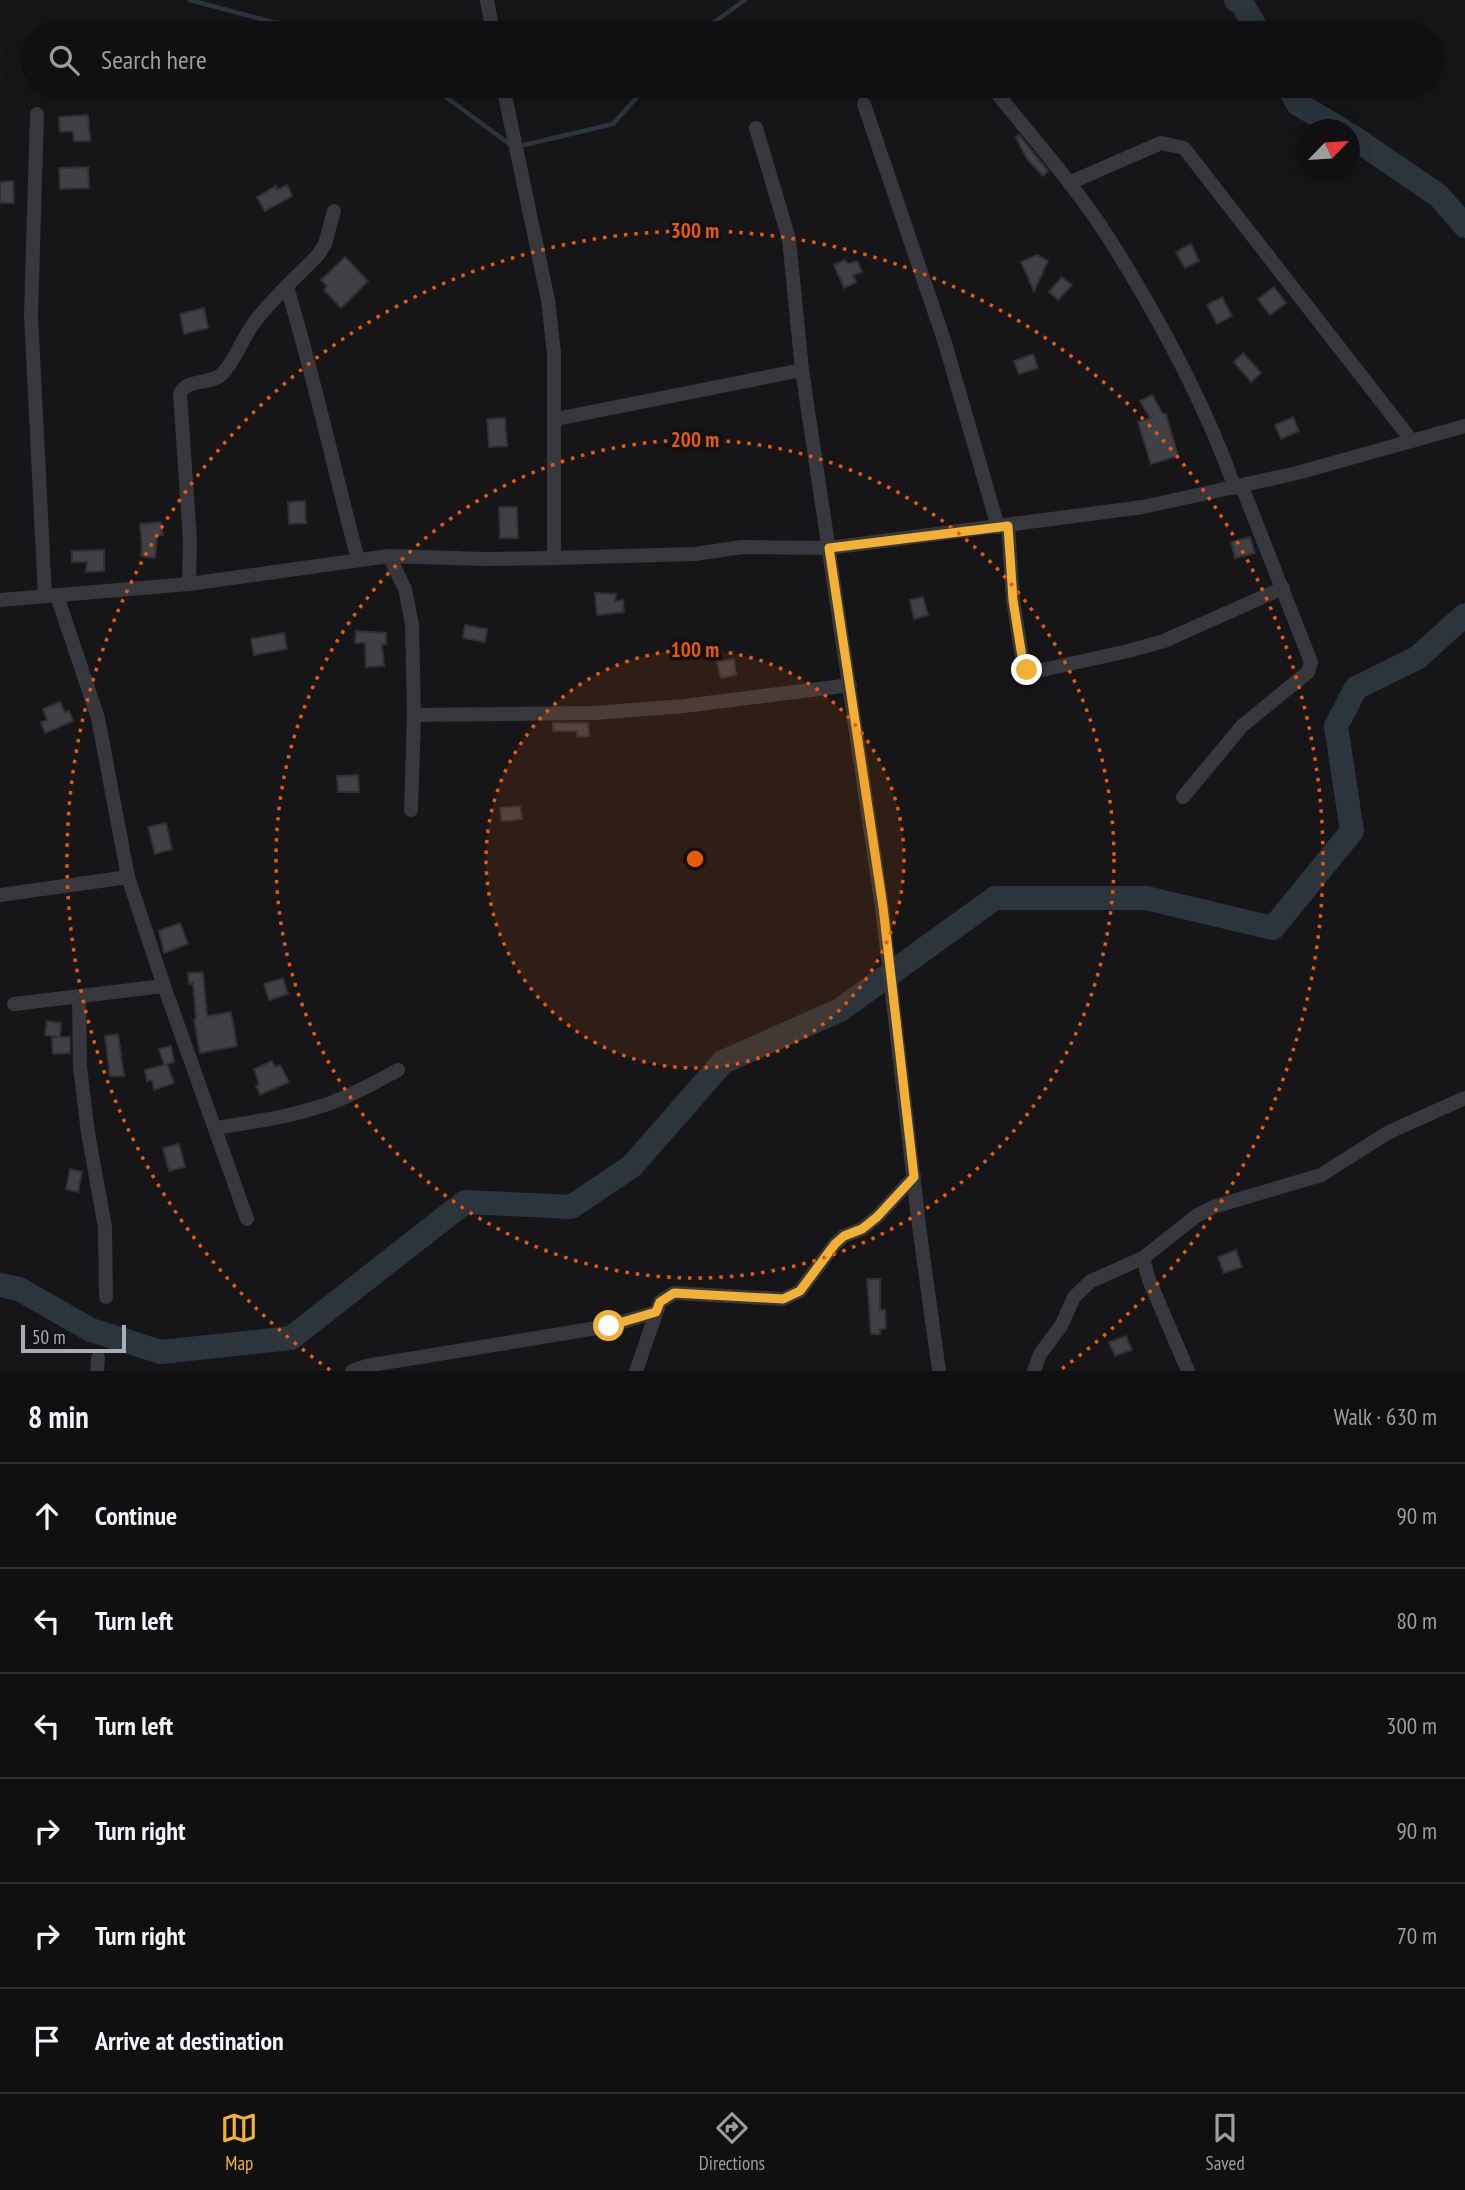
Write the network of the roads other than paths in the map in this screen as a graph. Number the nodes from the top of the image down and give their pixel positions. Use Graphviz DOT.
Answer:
graph roads {
  1 [pos="487,0"];
  2 [pos="491,21"];
  3 [pos="506,98"];
  4 [pos="1001,98"];
  5 [pos="864,104"];
  6 [pos="37,114"];
  7 [pos="757,128"];
  8 [pos="1069,183"];
  9 [pos="334,211"];
  10 [pos="287,287"];
  11 [pos="802,370"];
  12 [pos="556,419"];
  13 [pos="1465,426"];
  14 [pos="1412,441"];
  15 [pos="1238,488"];
  16 [pos="1003,526"];
  17 [pos="829,548"];
  18 [pos="388,556"];
  19 [pos="554,558"];
  20 [pos="358,560"];
  21 [pos="189,584"];
  22 [pos="1283,588"];
  23 [pos="51,596"];
  24 [pos="0,600"];
  25 [pos="850,685"];
  26 [pos="414,715"];
  27 [pos="1183,797"];
  28 [pos="411,810"];
  29 [pos="128,877"];
  30 [pos="0,895"];
  31 [pos="164,986"];
  32 [pos="79,997"];
  33 [pos="14,1004"];
  34 [pos="398,1070"];
  35 [pos="1465,1098"];
  36 [pos="216,1128"];
  37 [pos="914,1177"];
  38 [pos="247,1219"];
  39 [pos="1143,1258"];
  40 [pos="106,1297"];
  41 [pos="656,1312"];
  42 [pos="410,1366"];
  43 [pos="352,1371"];
  44 [pos="636,1371"];
  45 [pos="939,1371"];
  46 [pos="1034,1371"];
  47 [pos="1188,1371"];
  1 -- 2 [label="street"];
  3 -- 12 [label="street"];
  4 -- 8 [label="street"];
  5 -- 16 [label="street"];
  6 -- 23 [label="street"];
  7 -- 11 [label="street"];
  8 -- 14 [label="street"];
  8 -- 15 [label="street"];
  9 -- 10 [label="street"];
  10 -- 20 [label="street"];
  10 -- 21 [label="street"];
  11 -- 12 [label="street"];
  11 -- 17 [label="street"];
  12 -- 19 [label="street"];
  13 -- 14 [label="street"];
  14 -- 15 [label="street"];
  15 -- 16 [label="street"];
  15 -- 22 [label="street"];
  16 -- 17 [label="street"];
  16 -- 22 [label="street"];
  17 -- 19 [label="street"];
  17 -- 25 [label="street"];
  18 -- 19 [label="street"];
  18 -- 20 [label="street"];
  18 -- 26 [label="street"];
  20 -- 21 [label="street"];
  21 -- 23 [label="street"];
  22 -- 27 [label="street"];
  23 -- 24 [label="street"];
  23 -- 29 [label="street"];
  25 -- 26 [label="street"];
  25 -- 37 [label="street"];
  26 -- 28 [label="street"];
  29 -- 30 [label="street"];
  29 -- 31 [label="street"];
  31 -- 32 [label="street"];
  31 -- 36 [label="street"];
  32 -- 33 [label="street"];
  32 -- 40 [label="street"];
  34 -- 36 [label="street"];
  35 -- 39 [label="street"];
  36 -- 38 [label="street"];
  37 -- 41 [label="street"];
  37 -- 45 [label="street"];
  39 -- 46 [label="street"];
  39 -- 47 [label="street"];
  41 -- 42 [label="street"];
  41 -- 44 [label="street"];
  42 -- 43 [label="street"];
}
